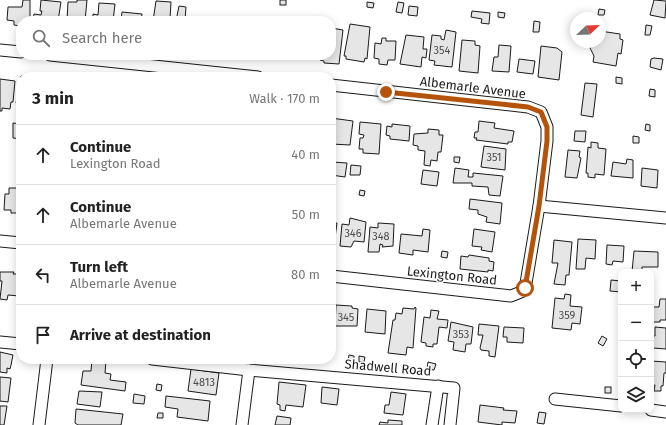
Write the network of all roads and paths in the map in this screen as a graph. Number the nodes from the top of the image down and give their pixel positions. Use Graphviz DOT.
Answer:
graph roads {
  1 [pos="0,50"];
  2 [pos="16,52"];
  3 [pos="87,60"];
  4 [pos="176,72"];
  5 [pos="336,86"];
  6 [pos="539,206"];
  7 [pos="666,218"];
  8 [pos="0,241"];
  9 [pos="16,243"];
  10 [pos="336,277"];
  11 [pos="0,342"];
  12 [pos="16,344"];
  13 [pos="46,364"];
  14 [pos="196,364"];
  15 [pos="249,370"];
  16 [pos="438,386"];
  17 [pos="554,399"];
  18 [pos="618,406"];
  19 [pos="654,410"];
  20 [pos="666,412"];
  21 [pos="39,425"];
  22 [pos="242,425"];
  23 [pos="432,425"];
  24 [pos="450,425"];
  1 -- 2 [label="street"];
  3 -- 4 [label="street"];
  5 -- 6 [label="street, Albemarle Avenue"];
  6 -- 7 [label="street"];
  6 -- 10 [label="street, Lexington Road"];
  8 -- 9 [label="street"];
  11 -- 12 [label="street"];
  13 -- 21 [label="street"];
  14 -- 15 [label="street, Shadwell Road"];
  15 -- 16 [label="street, Shadwell Road"];
  15 -- 22 [label="street"];
  16 -- 23 [label="street"];
  16 -- 24 [label="street, Shadwell Road"];
  17 -- 18 [label="street"];
  19 -- 20 [label="street"];
}
